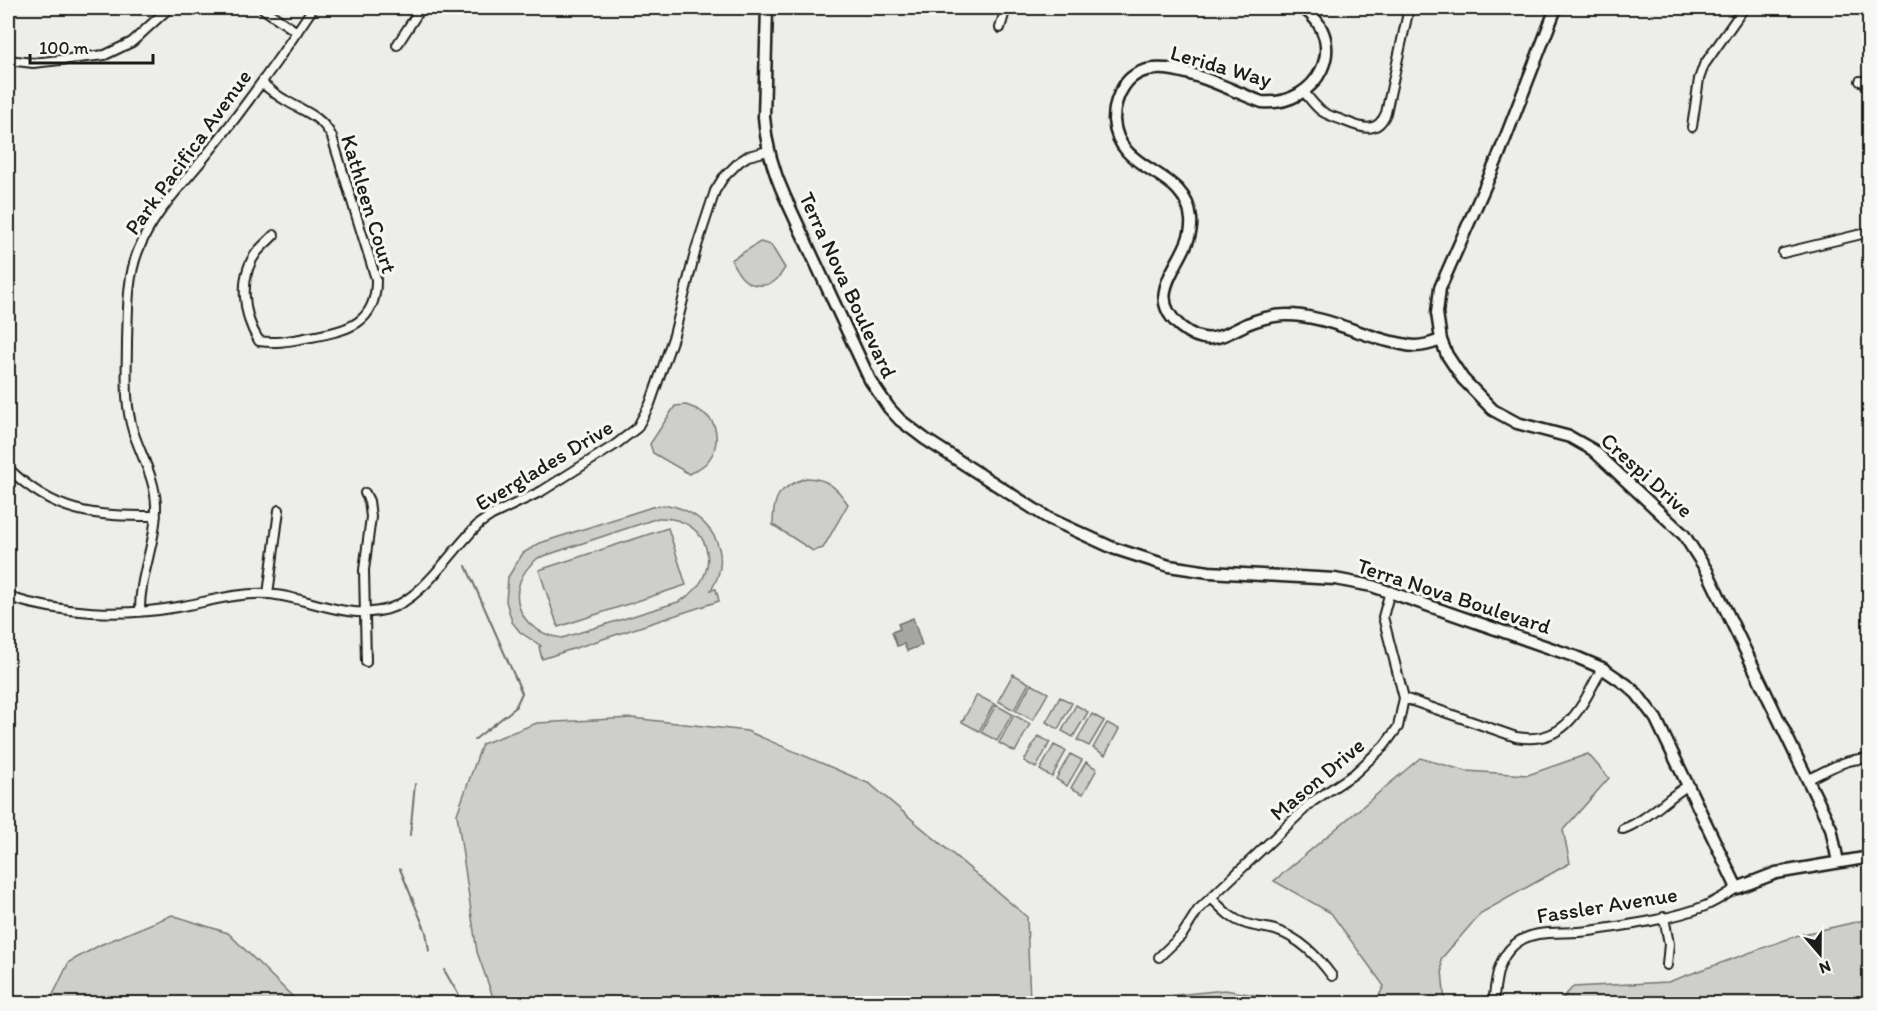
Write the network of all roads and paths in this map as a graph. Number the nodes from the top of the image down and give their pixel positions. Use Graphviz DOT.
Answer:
graph roads {
  1 [pos="169,8"];
  2 [pos="262,8"];
  3 [pos="313,8"];
  4 [pos="421,8"];
  5 [pos="767,8"];
  6 [pos="1006,8"];
  7 [pos="1303,8"];
  8 [pos="1408,8"];
  9 [pos="1556,8"];
  10 [pos="1744,8"];
  11 [pos="1000,28"];
  12 [pos="297,32"];
  13 [pos="397,45"];
  14 [pos="8,60"];
  15 [pos="1860,81"];
  16 [pos="1869,82"];
  17 [pos="262,83"];
  18 [pos="1304,92"];
  19 [pos="1692,127"];
  20 [pos="768,151"];
  21 [pos="1869,232"];
  22 [pos="274,235"];
  23 [pos="1783,253"];
  24 [pos="1441,340"];
  25 [pos="8,468"];
  26 [pos="365,493"];
  27 [pos="279,510"];
  28 [pos="156,516"];
  29 [pos="1390,591"];
  30 [pos="268,594"];
  31 [pos="8,597"];
  32 [pos="140,612"];
  33 [pos="364,612"];
  34 [pos="366,662"];
  35 [pos="1602,668"];
  36 [pos="1404,698"];
  37 [pos="1869,759"];
  38 [pos="1807,780"];
  39 [pos="1689,785"];
  40 [pos="1623,829"];
  41 [pos="1869,857"];
  42 [pos="1838,862"];
  43 [pos="1737,888"];
  44 [pos="1211,898"];
  45 [pos="1664,917"];
  46 [pos="1159,957"];
  47 [pos="1667,965"];
  48 [pos="1332,976"];
  49 [pos="1493,1004"];
  1 -- 14 [label="street"];
  2 -- 12 [label="street"];
  3 -- 12 [label="street, Park Pacifica Avenue"];
  4 -- 13 [label="street"];
  5 -- 20 [label="street, Terra Nova Boulevard"];
  6 -- 11 [label="street"];
  7 -- 18 [label="street"];
  8 -- 18 [label="street"];
  9 -- 24 [label="street, Crespi Drive"];
  10 -- 19 [label="street"];
  12 -- 17 [label="street, Park Pacifica Avenue"];
  15 -- 16 [label="street"];
  17 -- 22 [label="street, Kathleen Court"];
  17 -- 28 [label="street, Park Pacifica Avenue"];
  18 -- 24 [label="street, Lerida Way"];
  20 -- 29 [label="street, Terra Nova Boulevard"];
  20 -- 33 [label="street, Everglades Drive"];
  21 -- 23 [label="street"];
  24 -- 38 [label="street, Crespi Drive"];
  25 -- 28 [label="street"];
  26 -- 33 [label="street"];
  27 -- 30 [label="street"];
  28 -- 32 [label="street, Park Pacifica Avenue"];
  29 -- 35 [label="street, Terra Nova Boulevard"];
  29 -- 36 [label="street, Mason Drive"];
  30 -- 32 [label="street, Everglades Drive"];
  30 -- 33 [label="street, Everglades Drive"];
  31 -- 32 [label="street, Everglades Drive"];
  33 -- 34 [label="street"];
  35 -- 36 [label="street"];
  35 -- 39 [label="street, Terra Nova Boulevard"];
  36 -- 44 [label="street, Mason Drive"];
  37 -- 38 [label="street"];
  38 -- 42 [label="street, Crespi Drive"];
  39 -- 40 [label="street"];
  39 -- 43 [label="street, Terra Nova Boulevard"];
  41 -- 42 [label="street, Fassler Avenue"];
  42 -- 43 [label="street, Fassler Avenue"];
  43 -- 45 [label="street, Fassler Avenue"];
  44 -- 46 [label="street, Mason Drive"];
  44 -- 48 [label="street"];
  45 -- 47 [label="street"];
  45 -- 49 [label="street, Fassler Avenue"];
}
